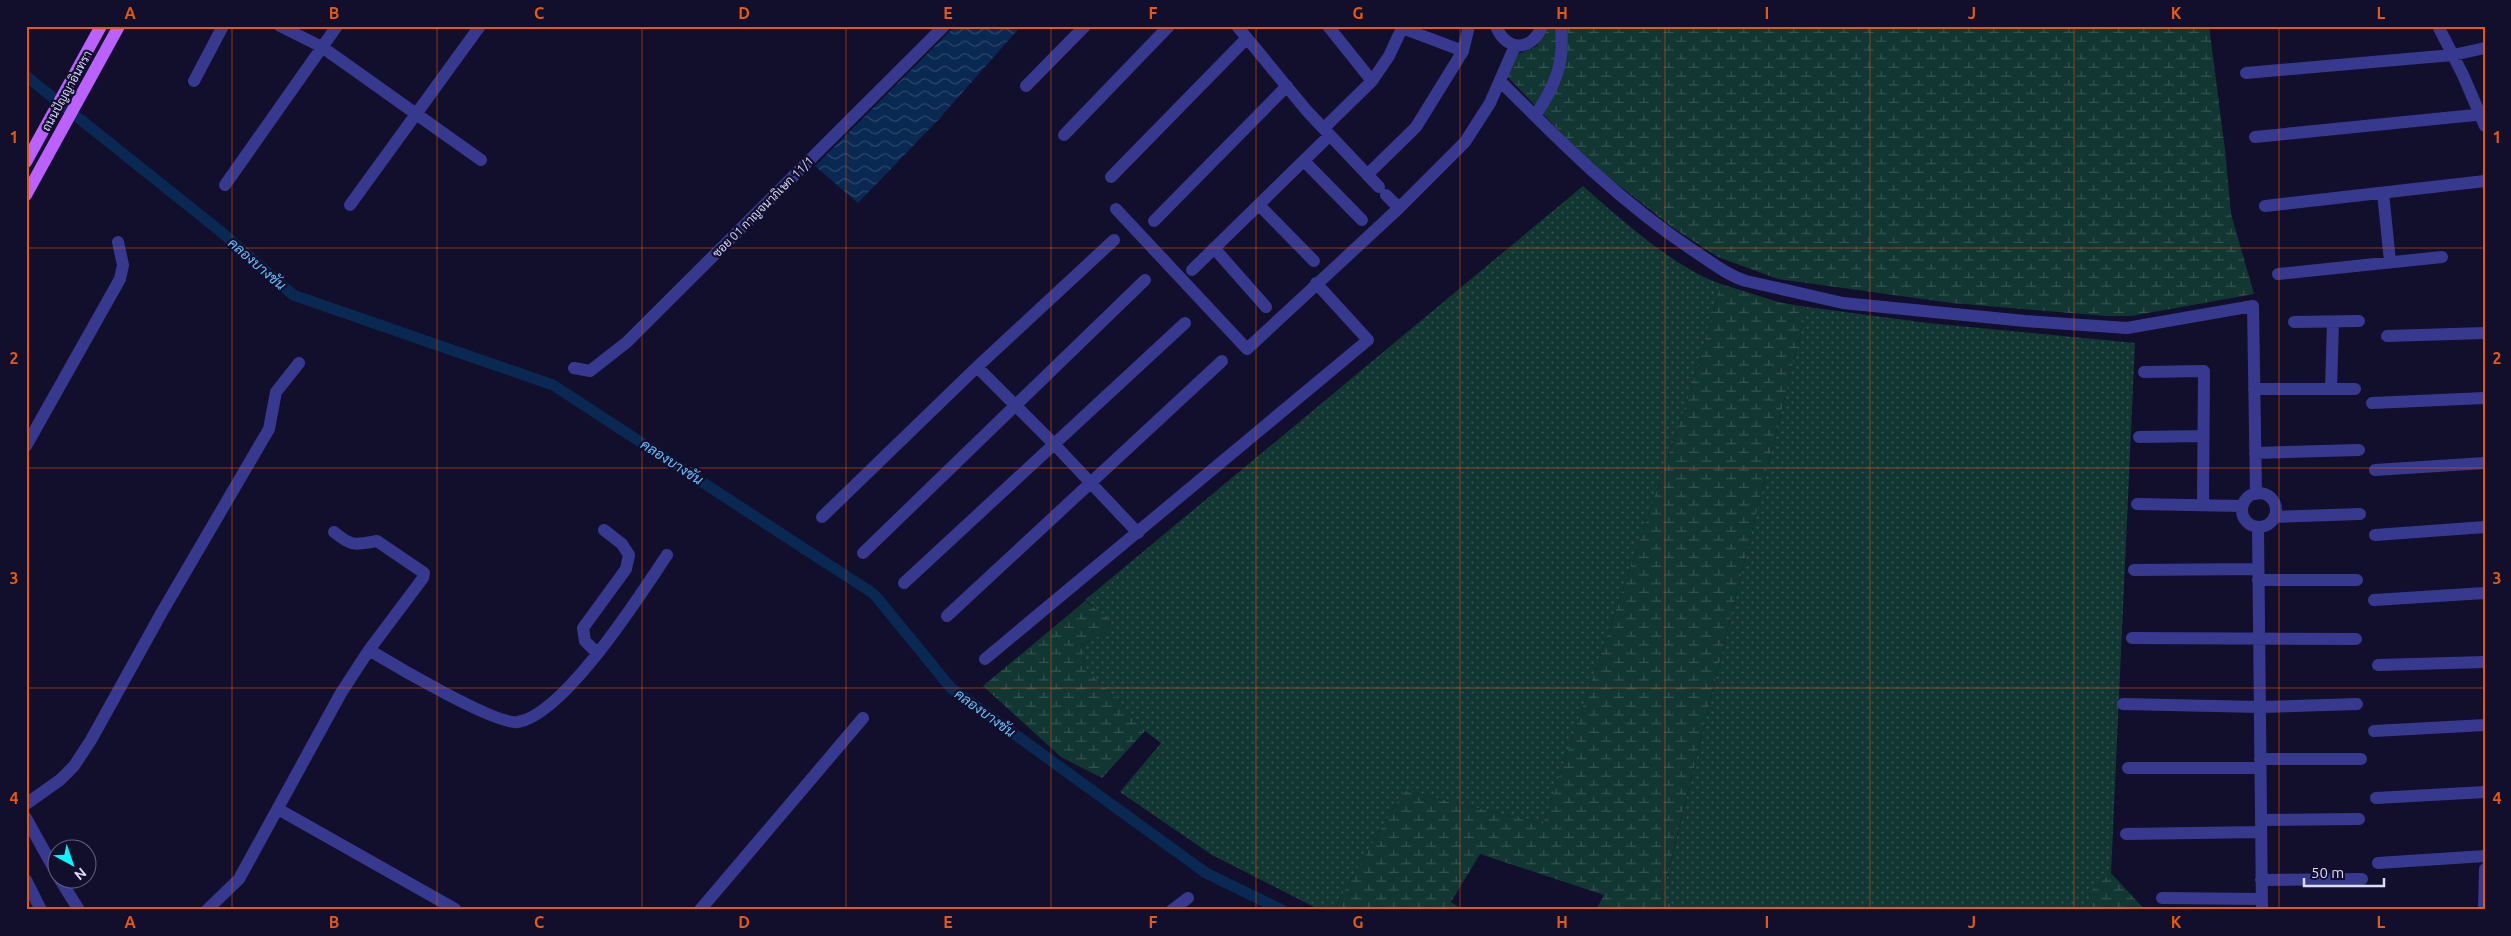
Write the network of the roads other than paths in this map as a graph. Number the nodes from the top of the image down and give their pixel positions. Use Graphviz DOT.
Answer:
graph roads {
  1 [pos="101,26"];
  2 [pos="118,26"];
  3 [pos="223,26"];
  4 [pos="280,26"];
  5 [pos="337,26"];
  6 [pos="480,26"];
  7 [pos="944,26"];
  8 [pos="1085,26"];
  9 [pos="1169,26"];
  10 [pos="1237,26"];
  11 [pos="1469,26"];
  12 [pos="1496,26"];
  13 [pos="1542,26"];
  14 [pos="1561,26"];
  15 [pos="2438,26"];
  16 [pos="1329,27"];
  17 [pos="1403,27"];
  18 [pos="1247,38"];
  19 [pos="322,46"];
  20 [pos="1516,46"];
  21 [pos="2485,48"];
  22 [pos="1463,51"];
  23 [pos="2452,55"];
  24 [pos="2246,72"];
  25 [pos="194,81"];
  26 [pos="1372,81"];
  27 [pos="1500,81"];
  28 [pos="1026,86"];
  29 [pos="1287,86"];
  30 [pos="416,114"];
  31 [pos="1535,116"];
  32 [pos="2484,118"];
  33 [pos="1327,132"];
  34 [pos="1064,135"];
  35 [pos="2255,137"];
  36 [pos="481,160"];
  37 [pos="1304,161"];
  38 [pos="26,162"];
  39 [pos="1368,175"];
  40 [pos="1111,177"];
  41 [pos="2485,181"];
  42 [pos="225,185"];
  43 [pos="2383,193"];
  44 [pos="26,195"];
  45 [pos="1259,205"];
  46 [pos="350,206"];
  47 [pos="2265,206"];
  48 [pos="1399,208"];
  49 [pos="1116,209"];
  50 [pos="1362,220"];
  51 [pos="1154,221"];
  52 [pos="1114,240"];
  53 [pos="118,242"];
  54 [pos="1214,248"];
  55 [pos="2442,256"];
  56 [pos="1314,261"];
  57 [pos="2390,261"];
  58 [pos="1192,270"];
  59 [pos="2278,274"];
  60 [pos="1145,280"];
  61 [pos="1316,284"];
  62 [pos="1266,307"];
  63 [pos="2358,321"];
  64 [pos="2294,322"];
  65 [pos="2333,322"];
  66 [pos="1185,323"];
  67 [pos="2485,334"];
  68 [pos="2387,336"];
  69 [pos="1222,361"];
  70 [pos="299,363"];
  71 [pos="977,367"];
  72 [pos="574,368"];
  73 [pos="2144,372"];
  74 [pos="2254,389"];
  75 [pos="2330,389"];
  76 [pos="2355,389"];
  77 [pos="2485,398"];
  78 [pos="2372,403"];
  79 [pos="1016,405"];
  80 [pos="2203,436"];
  81 [pos="2139,437"];
  82 [pos="1054,444"];
  83 [pos="26,446"];
  84 [pos="2359,450"];
  85 [pos="2255,453"];
  86 [pos="2485,463"];
  87 [pos="2375,470"];
  88 [pos="1090,482"];
  89 [pos="2256,494"];
  90 [pos="2137,504"];
  91 [pos="2203,505"];
  92 [pos="2242,506"];
  93 [pos="2360,514"];
  94 [pos="822,517"];
  95 [pos="2274,517"];
  96 [pos="2258,527"];
  97 [pos="2485,527"];
  98 [pos="604,530"];
  99 [pos="334,532"];
  100 [pos="1138,533"];
  101 [pos="2375,535"];
  102 [pos="863,553"];
  103 [pos="667,555"];
  104 [pos="2134,570"];
  105 [pos="2258,575"];
  106 [pos="2357,580"];
  107 [pos="904,583"];
  108 [pos="2485,594"];
  109 [pos="2374,600"];
  110 [pos="947,616"];
  111 [pos="2132,638"];
  112 [pos="2259,639"];
  113 [pos="2356,639"];
  114 [pos="369,650"];
  115 [pos="597,653"];
  116 [pos="985,659"];
  117 [pos="2485,662"];
  118 [pos="2378,665"];
  119 [pos="2124,704"];
  120 [pos="2357,704"];
  121 [pos="2260,707"];
  122 [pos="863,718"];
  123 [pos="2485,725"];
  124 [pos="2374,731"];
  125 [pos="2360,759"];
  126 [pos="2260,764"];
  127 [pos="2128,768"];
  128 [pos="2485,792"];
  129 [pos="2376,798"];
  130 [pos="26,804"];
  131 [pos="278,809"];
  132 [pos="26,818"];
  133 [pos="2359,819"];
  134 [pos="2261,826"];
  135 [pos="2126,834"];
  136 [pos="2485,856"];
  137 [pos="48,859"];
  138 [pos="2378,863"];
  139 [pos="2485,868"];
  140 [pos="2362,879"];
  141 [pos="26,880"];
  142 [pos="2261,880"];
  143 [pos="65,888"];
  144 [pos="1188,898"];
  145 [pos="2162,898"];
  146 [pos="2262,904"];
  147 [pos="455,909"];
  148 [pos="41,910"];
  149 [pos="79,910"];
  150 [pos="207,910"];
  151 [pos="700,910"];
  152 [pos="1172,910"];
  153 [pos="2484,910"];
  1 -- 38 [label="main road, ถนนปัญญาอินทรา"];
  2 -- 44 [label="main road, ถนนปัญญาอินทรา"];
  3 -- 25 [label="street"];
  4 -- 19 [label="street"];
  5 -- 19 [label="street"];
  6 -- 30 [label="street"];
  7 -- 72 [label="street, ซอย 01 กาญจนาภิเษก 11/1"];
  8 -- 28 [label="street"];
  9 -- 34 [label="street"];
  10 -- 18 [label="street"];
  11 -- 22 [label="street"];
  12 -- 20 [label="street"];
  13 -- 20 [label="street"];
  14 -- 31 [label="street"];
  15 -- 23 [label="street"];
  16 -- 26 [label="street"];
  17 -- 22 [label="street"];
  17 -- 26 [label="street"];
  18 -- 29 [label="street"];
  18 -- 40 [label="street"];
  19 -- 30 [label="street"];
  19 -- 42 [label="street"];
  20 -- 27 [label="street"];
  21 -- 23 [label="street"];
  22 -- 39 [label="street"];
  23 -- 24 [label="street"];
  23 -- 32 [label="street"];
  26 -- 33 [label="street"];
  27 -- 31 [label="street"];
  27 -- 48 [label="street"];
  29 -- 33 [label="street"];
  29 -- 51 [label="street"];
  30 -- 36 [label="street"];
  30 -- 46 [label="street"];
  31 -- 74 [label="street"];
  32 -- 35 [label="street"];
  33 -- 37 [label="street"];
  33 -- 39 [label="street"];
  37 -- 45 [label="street"];
  37 -- 50 [label="street"];
  39 -- 48 [label="street"];
  41 -- 43 [label="street"];
  43 -- 47 [label="street"];
  43 -- 57 [label="street"];
  45 -- 54 [label="street"];
  45 -- 56 [label="street"];
  48 -- 61 [label="street"];
  49 -- 61 [label="street"];
  52 -- 71 [label="street"];
  53 -- 83 [label="street"];
  54 -- 58 [label="street"];
  54 -- 62 [label="street"];
  55 -- 57 [label="street"];
  57 -- 59 [label="street"];
  60 -- 79 [label="street"];
  61 -- 100 [label="street"];
  63 -- 65 [label="street"];
  64 -- 65 [label="street"];
  65 -- 75 [label="street"];
  66 -- 82 [label="street"];
  67 -- 68 [label="street"];
  69 -- 88 [label="street"];
  70 -- 130 [label="street"];
  71 -- 79 [label="street"];
  71 -- 94 [label="street"];
  73 -- 80 [label="street"];
  74 -- 75 [label="street"];
  74 -- 85 [label="street"];
  75 -- 76 [label="street"];
  77 -- 78 [label="street"];
  79 -- 82 [label="street"];
  79 -- 102 [label="street"];
  80 -- 81 [label="street"];
  80 -- 91 [label="street"];
  82 -- 88 [label="street"];
  82 -- 107 [label="street"];
  84 -- 85 [label="street"];
  85 -- 89 [label="street"];
  86 -- 87 [label="street"];
  88 -- 100 [label="street"];
  88 -- 110 [label="street"];
  89 -- 92 [label="street"];
  89 -- 95 [label="street"];
  90 -- 91 [label="street"];
  91 -- 92 [label="street"];
  92 -- 96 [label="street"];
  93 -- 95 [label="street"];
  95 -- 96 [label="street"];
  96 -- 105 [label="street"];
  97 -- 101 [label="street"];
  98 -- 115 [label="street"];
  99 -- 114 [label="street"];
  100 -- 116 [label="street"];
  103 -- 115 [label="street"];
  104 -- 105 [label="street"];
  105 -- 106 [label="street"];
  105 -- 112 [label="street"];
  108 -- 109 [label="street"];
  111 -- 112 [label="street"];
  112 -- 113 [label="street"];
  112 -- 121 [label="street"];
  114 -- 115 [label="street"];
  114 -- 131 [label="street"];
  117 -- 118 [label="street"];
  119 -- 121 [label="street"];
  120 -- 121 [label="street"];
  121 -- 126 [label="street"];
  122 -- 151 [label="street"];
  123 -- 124 [label="street"];
  125 -- 126 [label="street"];
  126 -- 127 [label="street"];
  126 -- 134 [label="street"];
  128 -- 129 [label="street"];
  131 -- 147 [label="street"];
  131 -- 150 [label="street"];
  132 -- 137 [label="street"];
  133 -- 134 [label="street"];
  134 -- 135 [label="street"];
  134 -- 142 [label="street"];
  136 -- 138 [label="street"];
  139 -- 153 [label="street"];
  140 -- 142 [label="street"];
  141 -- 148 [label="street"];
  142 -- 146 [label="street"];
  143 -- 149 [label="street"];
  144 -- 152 [label="street"];
  145 -- 146 [label="street"];
}
